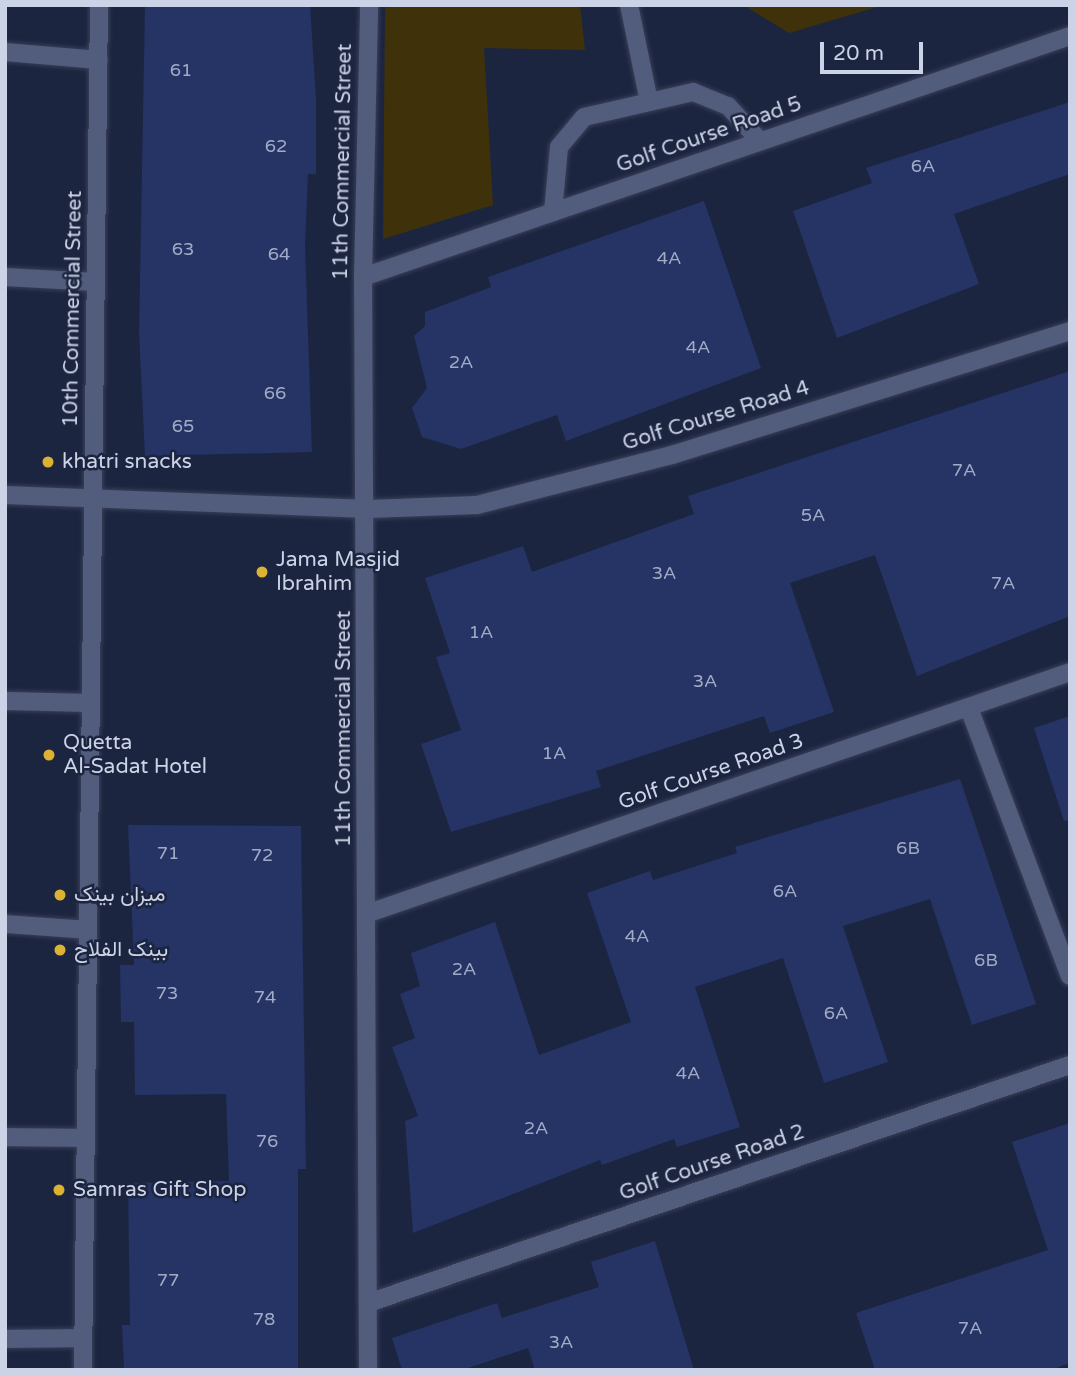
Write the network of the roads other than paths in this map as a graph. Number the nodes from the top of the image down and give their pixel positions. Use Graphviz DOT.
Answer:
graph roads {
  1 [pos="99,5"];
  2 [pos="369,5"];
  3 [pos="629,5"];
  4 [pos="1070,36"];
  5 [pos="5,52"];
  6 [pos="99,60"];
  7 [pos="649,102"];
  8 [pos="760,141"];
  9 [pos="553,212"];
  10 [pos="5,277"];
  11 [pos="363,277"];
  12 [pos="96,282"];
  13 [pos="1070,331"];
  14 [pos="5,495"];
  15 [pos="93,497"];
  16 [pos="369,509"];
  17 [pos="1070,673"];
  18 [pos="5,701"];
  19 [pos="91,703"];
  20 [pos="969,708"];
  21 [pos="366,914"];
  22 [pos="5,924"];
  23 [pos="88,930"];
  24 [pos="1070,976"];
  25 [pos="1070,1065"];
  26 [pos="5,1137"];
  27 [pos="86,1138"];
  28 [pos="368,1303"];
  29 [pos="83,1338"];
  30 [pos="5,1339"];
  31 [pos="83,1370"];
  32 [pos="368,1370"];
  1 -- 6 [label="street, 10th Commercial Street"];
  2 -- 11 [label="street, 11th Commercial Street"];
  3 -- 7 [label="street"];
  4 -- 8 [label="street, Golf Course Road 5"];
  5 -- 6 [label="street"];
  6 -- 12 [label="street, 10th Commercial Street"];
  7 -- 8 [label="street"];
  7 -- 9 [label="street"];
  8 -- 9 [label="street, Golf Course Road 5"];
  9 -- 11 [label="street, Golf Course Road 5"];
  10 -- 12 [label="street"];
  11 -- 16 [label="street, 11th Commercial Street"];
  12 -- 15 [label="street, 10th Commercial Street"];
  13 -- 16 [label="street, Golf Course Road 4"];
  14 -- 15 [label="street, Golf Course Road 4"];
  15 -- 16 [label="street, Golf Course Road 4"];
  15 -- 19 [label="street, 10th Commercial Street"];
  16 -- 21 [label="street, 11th Commercial Street"];
  17 -- 20 [label="street, Golf Course Road 3"];
  18 -- 19 [label="street"];
  19 -- 23 [label="street, 10th Commercial Street"];
  20 -- 21 [label="street, Golf Course Road 3"];
  20 -- 24 [label="street"];
  21 -- 28 [label="street, 11th Commercial Street"];
  22 -- 23 [label="street"];
  23 -- 27 [label="street, 10th Commercial Street"];
  25 -- 28 [label="street, Golf Course Road 2"];
  26 -- 27 [label="street"];
  27 -- 29 [label="street, 10th Commercial Street"];
  28 -- 32 [label="street, 11th Commercial Street"];
  29 -- 30 [label="street"];
  29 -- 31 [label="street, 10th Commercial Street"];
}
